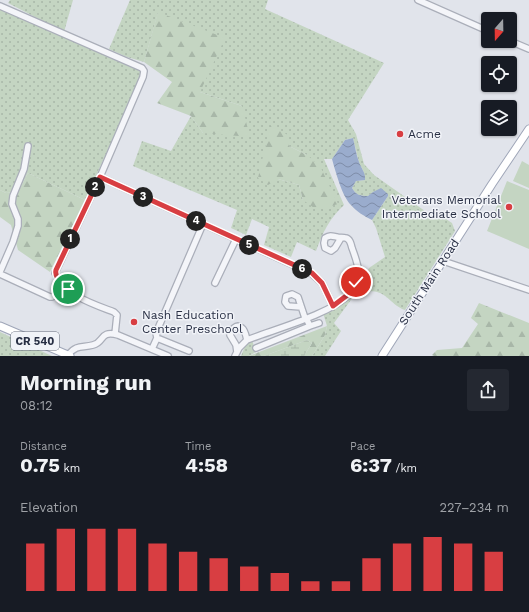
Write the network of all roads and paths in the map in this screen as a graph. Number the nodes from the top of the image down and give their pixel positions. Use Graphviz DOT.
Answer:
graph roads {
  1 [pos="418,0"];
  2 [pos="0,6"];
  3 [pos="481,28"];
  4 [pos="517,44"];
  5 [pos="529,49"];
  6 [pos="529,129"];
  7 [pos="28,146"];
  8 [pos="100,177"];
  9 [pos="202,224"];
  10 [pos="340,238"];
  11 [pos="236,239"];
  12 [pos="443,261"];
  13 [pos="0,273"];
  14 [pos="216,283"];
  15 [pos="68,289"];
  16 [pos="529,290"];
  17 [pos="333,306"];
  18 [pos="301,307"];
  19 [pos="306,318"];
  20 [pos="319,323"];
  21 [pos="0,326"];
  22 [pos="310,326"];
  23 [pos="115,334"];
  24 [pos="263,334"];
  25 [pos="157,338"];
  26 [pos="247,340"];
  27 [pos="267,343"];
  28 [pos="256,348"];
  29 [pos="152,349"];
  30 [pos="189,351"];
  31 [pos="236,354"];
  32 [pos="69,356"];
  33 [pos="168,356"];
  34 [pos="382,356"];
  1 -- 3 [label="street"];
  2 -- 8 [label="street"];
  4 -- 5 [label="street"];
  6 -- 12 [label="main road, South Main Road"];
  7 -- 13 [label="street"];
  8 -- 9 [label="street"];
  8 -- 15 [label="street"];
  9 -- 11 [label="street"];
  9 -- 25 [label="street"];
  10 -- 17 [label="street"];
  11 -- 14 [label="street"];
  11 -- 17 [label="street"];
  12 -- 16 [label="street"];
  12 -- 34 [label="main road, South Main Road"];
  13 -- 15 [label="street"];
  15 -- 23 [label="street"];
  17 -- 19 [label="street"];
  18 -- 19 [label="street"];
  19 -- 22 [label="street"];
  19 -- 24 [label="street"];
  20 -- 22 [label="street"];
  21 -- 32 [label="main road, CR 540"];
  22 -- 27 [label="street"];
  23 -- 29 [label="street"];
  23 -- 32 [label="street"];
  24 -- 26 [label="street"];
  24 -- 27 [label="street"];
  25 -- 29 [label="street"];
  25 -- 30 [label="street"];
  26 -- 31 [label="street"];
  26 -- 31 [label="street"];
  27 -- 28 [label="street"];
  29 -- 33 [label="street"];
}
